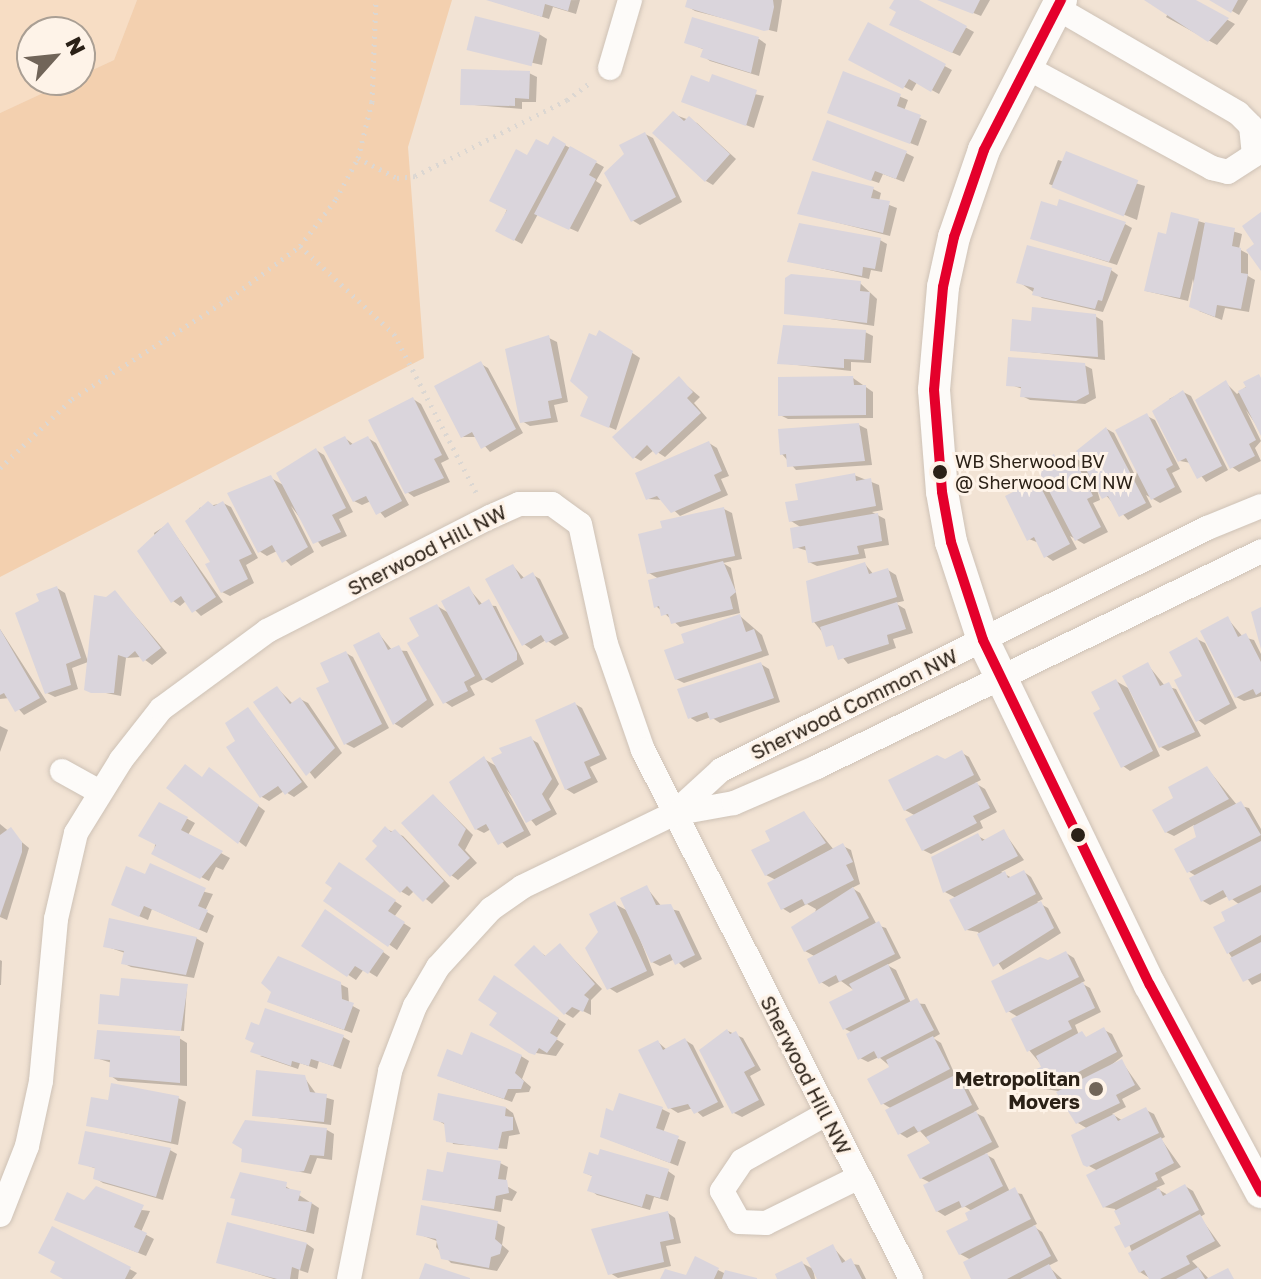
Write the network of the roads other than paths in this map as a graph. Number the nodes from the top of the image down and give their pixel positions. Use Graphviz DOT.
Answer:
graph roads {
  1 [pos="630,0"];
  2 [pos="1059,4"];
  3 [pos="1026,67"];
  4 [pos="610,68"];
  5 [pos="1261,506"];
  6 [pos="1261,551"];
  7 [pos="983,640"];
  8 [pos="1002,681"];
  9 [pos="62,771"];
  10 [pos="98,791"];
  11 [pos="673,814"];
  12 [pos="826,1114"];
  13 [pos="859,1177"];
  14 [pos="1261,1192"];
  15 [pos="0,1215"];
  16 [pos="349,1279"];
  17 [pos="911,1279"];
  1 -- 4 [label="street"];
  2 -- 3 [label="street"];
  2 -- 3 [label="street"];
  3 -- 7 [label="street"];
  5 -- 7 [label="street, Sherwood Common NW"];
  6 -- 8 [label="street, Sherwood Common NW"];
  7 -- 8 [label="street"];
  7 -- 11 [label="street, Sherwood Common NW"];
  8 -- 11 [label="street, Sherwood Common NW"];
  8 -- 14 [label="street"];
  9 -- 10 [label="street"];
  10 -- 11 [label="street, Sherwood Hill NW"];
  10 -- 15 [label="street, Sherwood Hill NW"];
  11 -- 12 [label="street, Sherwood Hill NW"];
  11 -- 16 [label="street, Sherwood Common NW"];
  12 -- 13 [label="street, Sherwood Hill NW"];
  12 -- 13 [label="street"];
  13 -- 17 [label="street, Sherwood Hill NW"];
}
